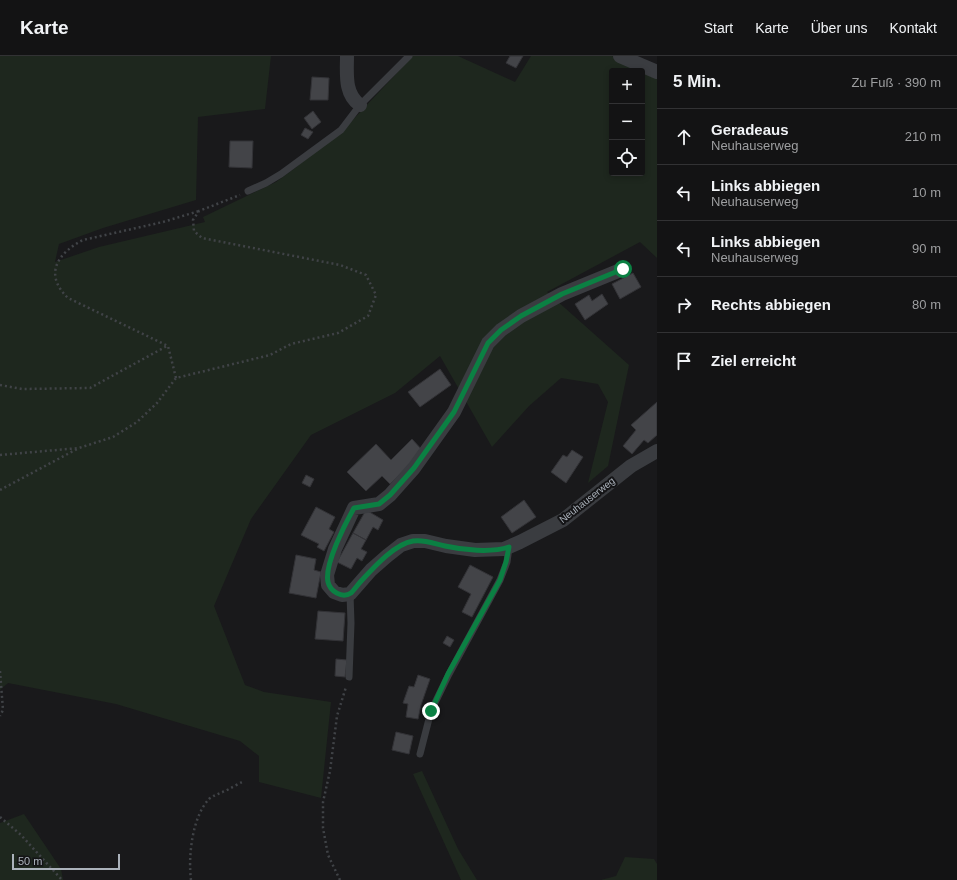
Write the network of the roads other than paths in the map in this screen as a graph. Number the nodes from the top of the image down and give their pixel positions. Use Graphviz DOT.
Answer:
graph roads {
  1 [pos="347,56"];
  2 [pos="409,56"];
  3 [pos="620,56"];
  4 [pos="657,72"];
  5 [pos="360,105"];
  6 [pos="248,191"];
  7 [pos="623,269"];
  8 [pos="657,451"];
  9 [pos="509,547"];
  10 [pos="350,594"];
  11 [pos="349,677"];
  12 [pos="420,754"];
  1 -- 5 [label="street"];
  2 -- 5 [label="lane"];
  3 -- 4 [label="street"];
  5 -- 6 [label="lane"];
  7 -- 10 [label="street"];
  8 -- 9 [label="street, Neuhauserweg"];
  9 -- 10 [label="street, Neuhauserweg"];
  9 -- 12 [label="lane"];
  10 -- 11 [label="lane"];
}
